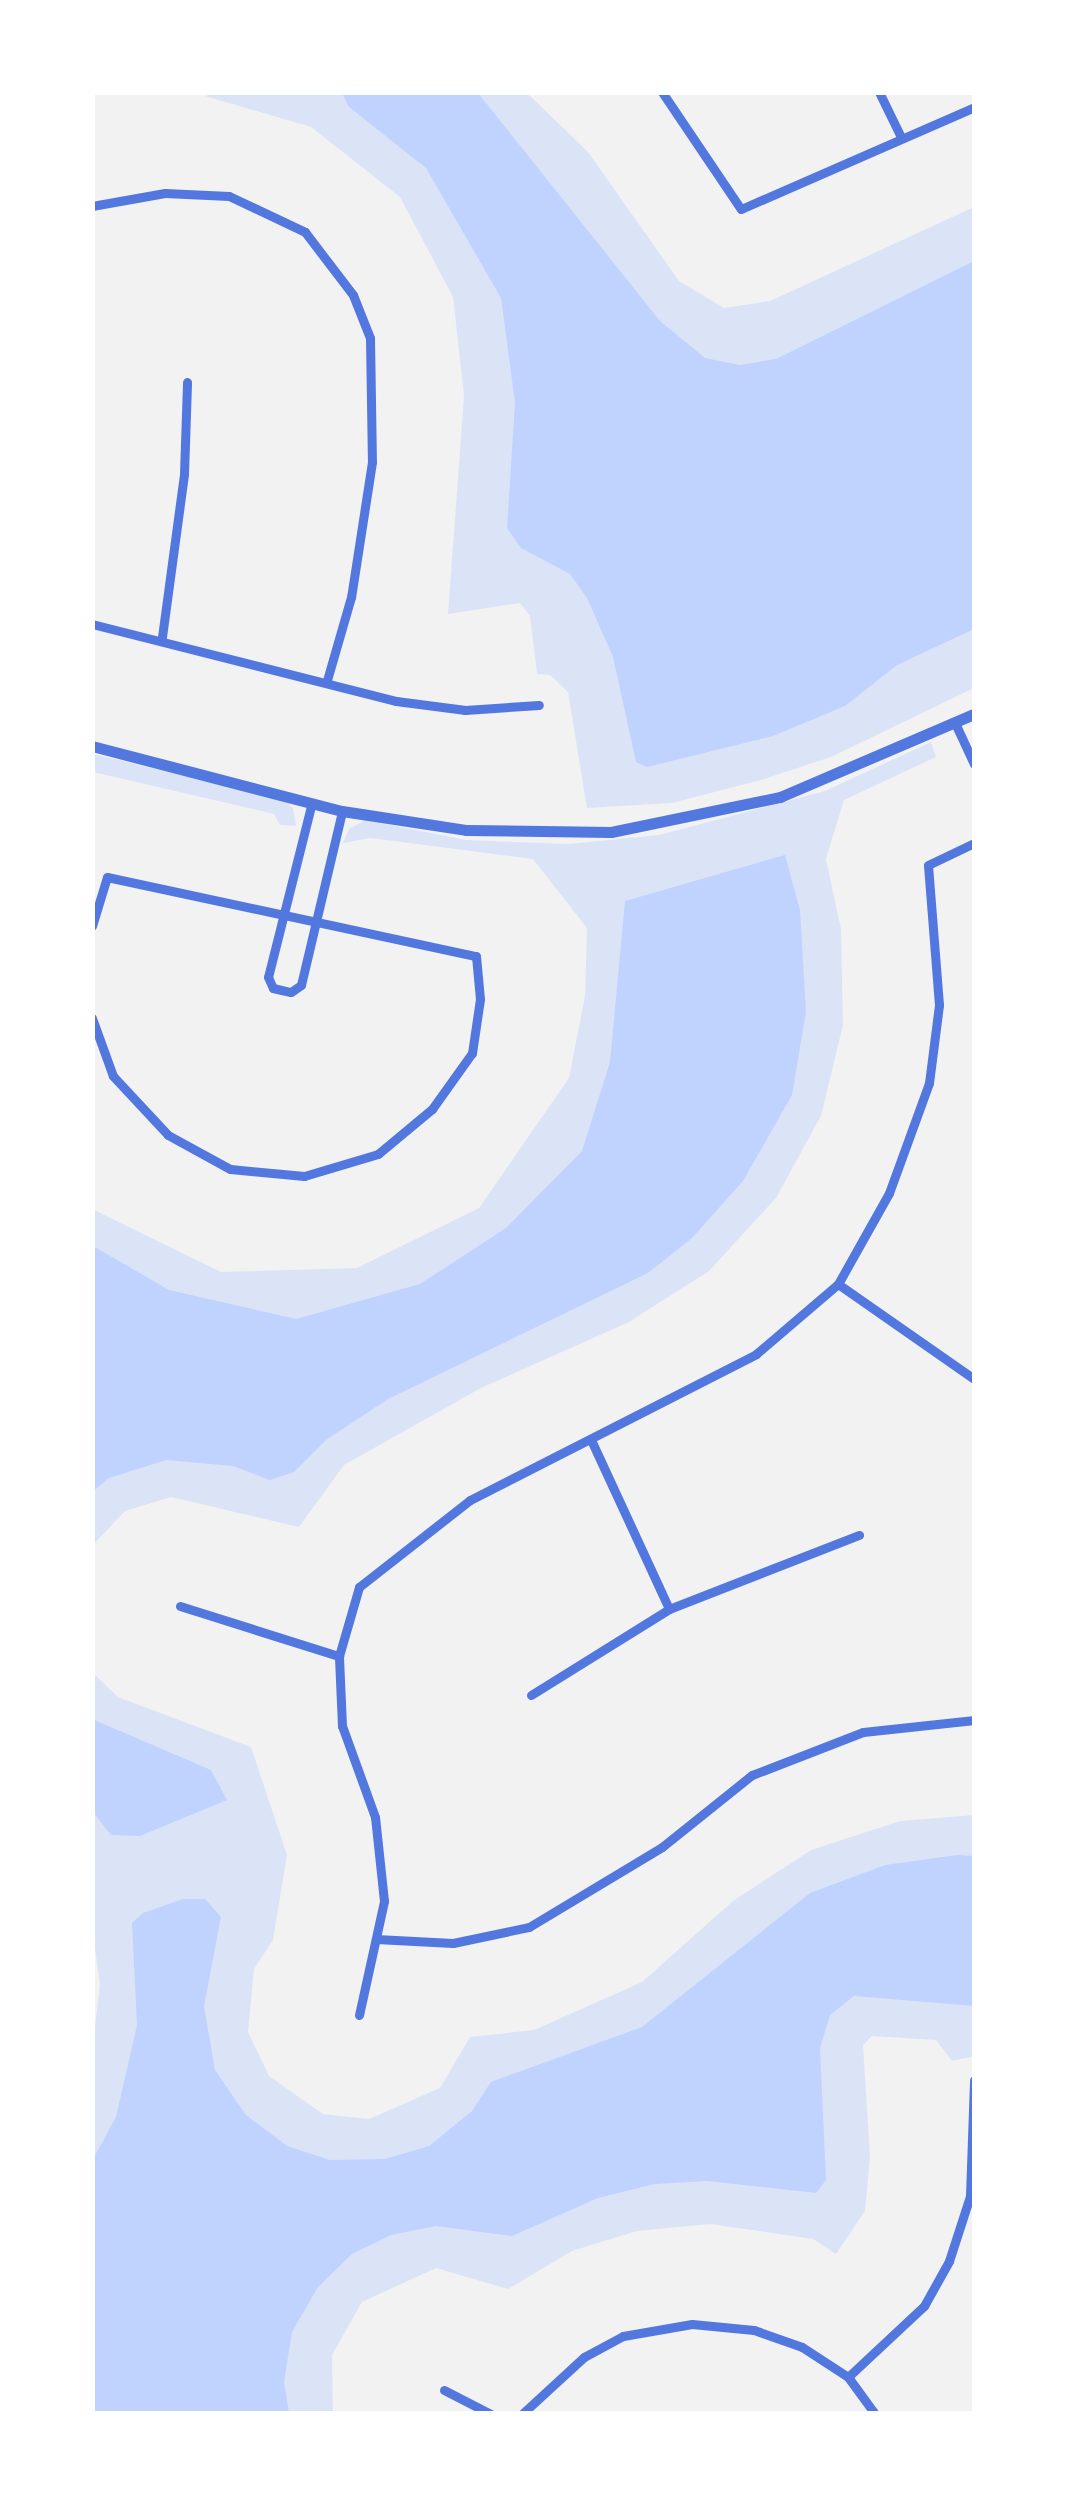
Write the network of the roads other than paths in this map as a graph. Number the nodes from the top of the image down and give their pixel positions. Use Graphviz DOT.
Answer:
graph roads {
  1 [pos="662,92"];
  2 [pos="879,92"];
  3 [pos="974,107"];
  4 [pos="900,136"];
  5 [pos="92,206"];
  6 [pos="187,382"];
  7 [pos="92,624"];
  8 [pos="162,637"];
  9 [pos="327,680"];
  10 [pos="538,705"];
  11 [pos="974,714"];
  12 [pos="955,723"];
  13 [pos="92,746"];
  14 [pos="974,764"];
  15 [pos="311,806"];
  16 [pos="342,811"];
  17 [pos="974,843"];
  18 [pos="286,916"];
  19 [pos="317,923"];
  20 [pos="92,926"];
  21 [pos="92,1018"];
  22 [pos="838,1284"];
  23 [pos="974,1380"];
  24 [pos="592,1442"];
  25 [pos="859,1535"];
  26 [pos="180,1606"];
  27 [pos="669,1609"];
  28 [pos="339,1656"];
  29 [pos="531,1695"];
  30 [pos="974,1720"];
  31 [pos="376,1939"];
  32 [pos="359,2015"];
  33 [pos="974,2080"];
  34 [pos="848,2377"];
  35 [pos="444,2390"];
  36 [pos="491,2414"];
  37 [pos="522,2414"];
  38 [pos="876,2414"];
  1 -- 4 [label="street"];
  2 -- 4 [label="street"];
  3 -- 4 [label="street"];
  5 -- 9 [label="street"];
  6 -- 8 [label="street"];
  7 -- 8 [label="street"];
  8 -- 9 [label="street"];
  9 -- 10 [label="street"];
  11 -- 12 [label="street"];
  12 -- 14 [label="street"];
  12 -- 16 [label="street"];
  13 -- 15 [label="street"];
  15 -- 16 [label="street"];
  15 -- 18 [label="street"];
  16 -- 19 [label="street"];
  17 -- 22 [label="street"];
  18 -- 19 [label="street"];
  18 -- 19 [label="street"];
  18 -- 20 [label="street"];
  19 -- 21 [label="street"];
  22 -- 23 [label="street"];
  22 -- 24 [label="street"];
  24 -- 27 [label="street"];
  24 -- 28 [label="street"];
  25 -- 27 [label="street"];
  26 -- 28 [label="street"];
  27 -- 29 [label="street"];
  28 -- 31 [label="street"];
  30 -- 31 [label="street"];
  31 -- 32 [label="street"];
  33 -- 34 [label="street"];
  34 -- 37 [label="street"];
  34 -- 38 [label="street"];
  35 -- 36 [label="street"];
}
